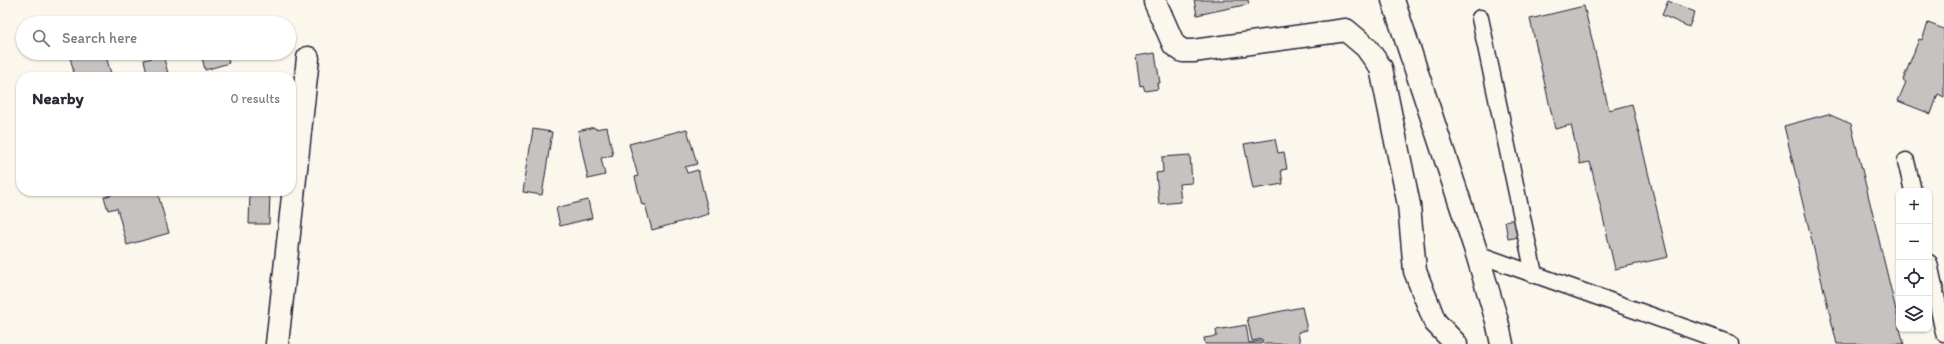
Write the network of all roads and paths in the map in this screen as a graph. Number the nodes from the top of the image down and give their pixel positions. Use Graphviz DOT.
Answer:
graph roads {
  1 [pos="1393,0"];
  2 [pos="1155,2"];
  3 [pos="1480,18"];
  4 [pos="308,58"];
  5 [pos="1906,161"];
  6 [pos="296,169"];
  7 [pos="1912,188"];
  8 [pos="293,196"];
  9 [pos="1477,254"];
  10 [pos="1534,274"];
  11 [pos="1932,277"];
  12 [pos="1944,333"];
  13 [pos="277,344"];
  14 [pos="1456,344"];
  15 [pos="1502,344"];
  16 [pos="1731,344"];
  1 -- 9 [label="street"];
  2 -- 14 [label="street"];
  3 -- 10 [label="lane"];
  4 -- 6 [label="street"];
  5 -- 7 [label="lane"];
  8 -- 13 [label="street"];
  9 -- 10 [label="lane"];
  9 -- 15 [label="street"];
  10 -- 16 [label="lane"];
  11 -- 12 [label="lane"];
}
